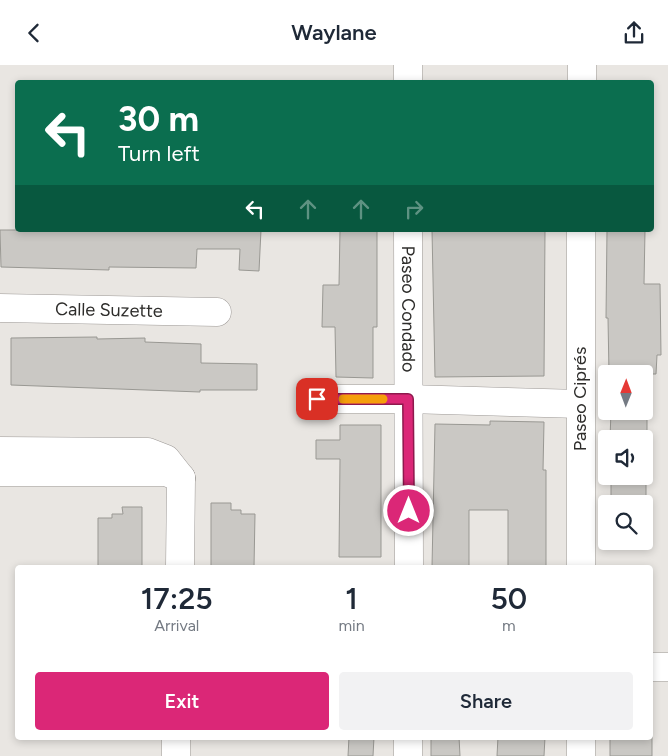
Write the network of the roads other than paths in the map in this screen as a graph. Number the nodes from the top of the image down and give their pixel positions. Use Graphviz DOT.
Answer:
graph roads {
  1 [pos="408,65"];
  2 [pos="582,65"];
  3 [pos="408,80"];
  4 [pos="582,80"];
  5 [pos="408,232"];
  6 [pos="581,232"];
  7 [pos="0,308"];
  8 [pos="217,312"];
  9 [pos="317,399"];
  10 [pos="408,399"];
  11 [pos="580,403"];
  12 [pos="0,451"];
  13 [pos="0,472"];
  14 [pos="181,478"];
  15 [pos="180,565"];
  16 [pos="409,565"];
  17 [pos="581,565"];
  18 [pos="653,667"];
  19 [pos="668,667"];
  20 [pos="176,740"];
  21 [pos="408,740"];
  22 [pos="581,740"];
  23 [pos="176,756"];
  24 [pos="408,756"];
  25 [pos="581,756"];
  1 -- 3 [label="street"];
  2 -- 4 [label="street"];
  5 -- 10 [label="street, Paseo Condado"];
  6 -- 11 [label="street, Paseo Ciprés"];
  7 -- 8 [label="street, Calle Suzette"];
  9 -- 10 [label="street"];
  10 -- 11 [label="street"];
  10 -- 16 [label="street, Paseo Condado"];
  11 -- 17 [label="street, Paseo Ciprés"];
  12 -- 14 [label="street"];
  13 -- 14 [label="street"];
  14 -- 15 [label="street"];
  18 -- 19 [label="street"];
  20 -- 23 [label="street"];
  21 -- 24 [label="street"];
  22 -- 25 [label="street"];
}
